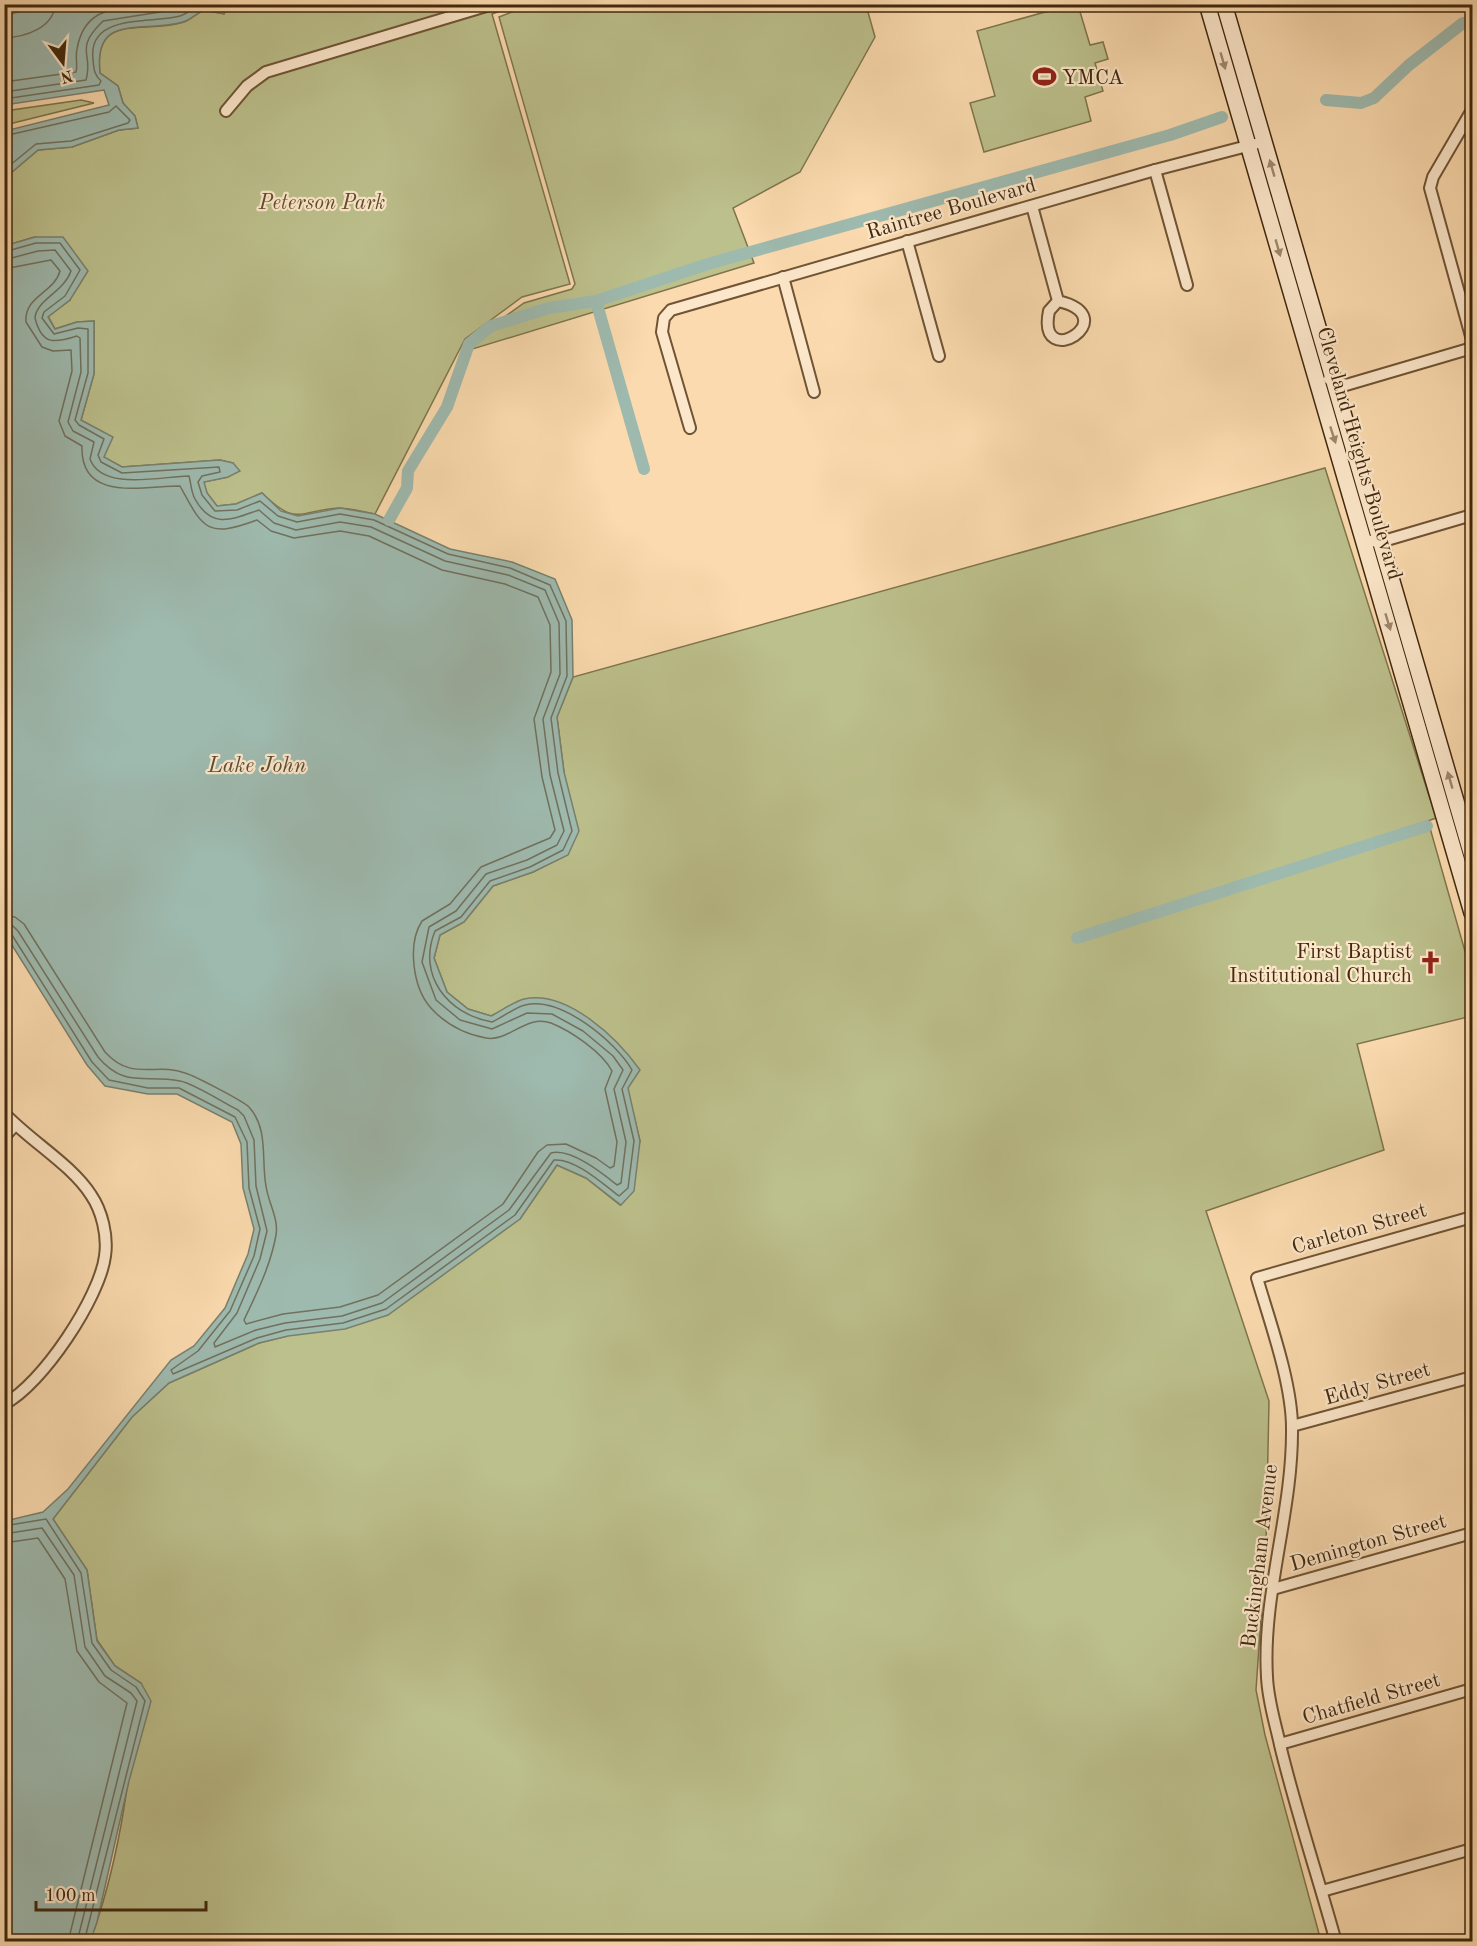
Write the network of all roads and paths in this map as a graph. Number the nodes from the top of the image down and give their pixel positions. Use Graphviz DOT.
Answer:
graph roads {
  1 [pos="493,4"];
  2 [pos="1207,4"];
  3 [pos="1224,4"];
  4 [pos="1473,110"];
  5 [pos="226,111"];
  6 [pos="1264,142"];
  7 [pos="1249,146"];
  8 [pos="1155,170"];
  9 [pos="1032,206"];
  10 [pos="907,241"];
  11 [pos="783,277"];
  12 [pos="1187,285"];
  13 [pos="1058,301"];
  14 [pos="1473,340"];
  15 [pos="1473,348"];
  16 [pos="939,356"];
  17 [pos="1314,374"];
  18 [pos="1332,381"];
  19 [pos="814,392"];
  20 [pos="690,428"];
  21 [pos="1473,515"];
  22 [pos="1363,540"];
  23 [pos="1380,542"];
  24 [pos="1428,730"];
  25 [pos="1450,806"];
  26 [pos="1473,856"];
  27 [pos="1470,891"];
  28 [pos="1473,913"];
  29 [pos="4,1113"];
  30 [pos="15,1125"];
  31 [pos="4,1137"];
  32 [pos="1473,1216"];
  33 [pos="1257,1278"];
  34 [pos="1473,1377"];
  35 [pos="4,1404"];
  36 [pos="1292,1426"];
  37 [pos="1473,1533"];
  38 [pos="1273,1589"];
  39 [pos="1473,1689"];
  40 [pos="1280,1744"];
  41 [pos="1473,1849"];
  42 [pos="1322,1891"];
  43 [pos="1336,1941"];
  1 -- 5 [label="street"];
  2 -- 7 [label="street, Cleveland Heights Boulevard, one-way"];
  3 -- 6 [label="street, Cleveland Heights Boulevard"];
  4 -- 14 [label="street"];
  6 -- 7 [label="street, Raintree Boulevard"];
  18 -- 6 [label="street, Cleveland Heights Boulevard, one-way"];
  7 -- 8 [label="street, Raintree Boulevard"];
  7 -- 17 [label="street, Cleveland Heights Boulevard, one-way"];
  8 -- 9 [label="street, Raintree Boulevard"];
  8 -- 12 [label="street"];
  9 -- 10 [label="street, Raintree Boulevard"];
  9 -- 13 [label="street"];
  10 -- 11 [label="street, Raintree Boulevard"];
  10 -- 16 [label="street"];
  11 -- 19 [label="street"];
  11 -- 20 [label="street, Raintree Boulevard"];
  15 -- 18 [label="street"];
  17 -- 18 [label="street"];
  17 -- 22 [label="street, Cleveland Heights Boulevard, one-way"];
  18 -- 23 [label="street, Cleveland Heights Boulevard"];
  21 -- 23 [label="street"];
  22 -- 23 [label="street"];
  22 -- 24 [label="street, Cleveland Heights Boulevard, one-way"];
  23 -- 24 [label="street, Cleveland Heights Boulevard"];
  24 -- 25 [label="street, Cleveland Heights Boulevard"];
  25 -- 26 [label="street, Cleveland Heights Boulevard"];
  25 -- 27 [label="street, Cleveland Heights Boulevard"];
  27 -- 28 [label="street, Cleveland Heights Boulevard"];
  29 -- 30 [label="street"];
  30 -- 31 [label="street"];
  30 -- 35 [label="street"];
  32 -- 33 [label="street, Carleton Street"];
  33 -- 36 [label="street, Buckingham Avenue"];
  34 -- 36 [label="street, Eddy Street"];
  36 -- 38 [label="street, Buckingham Avenue"];
  37 -- 38 [label="street, Demington Street"];
  38 -- 40 [label="street, Buckingham Avenue"];
  39 -- 40 [label="street, Chatfield Street"];
  40 -- 42 [label="street, Buckingham Avenue"];
  41 -- 42 [label="street"];
  42 -- 43 [label="street, Buckingham Avenue"];
}
